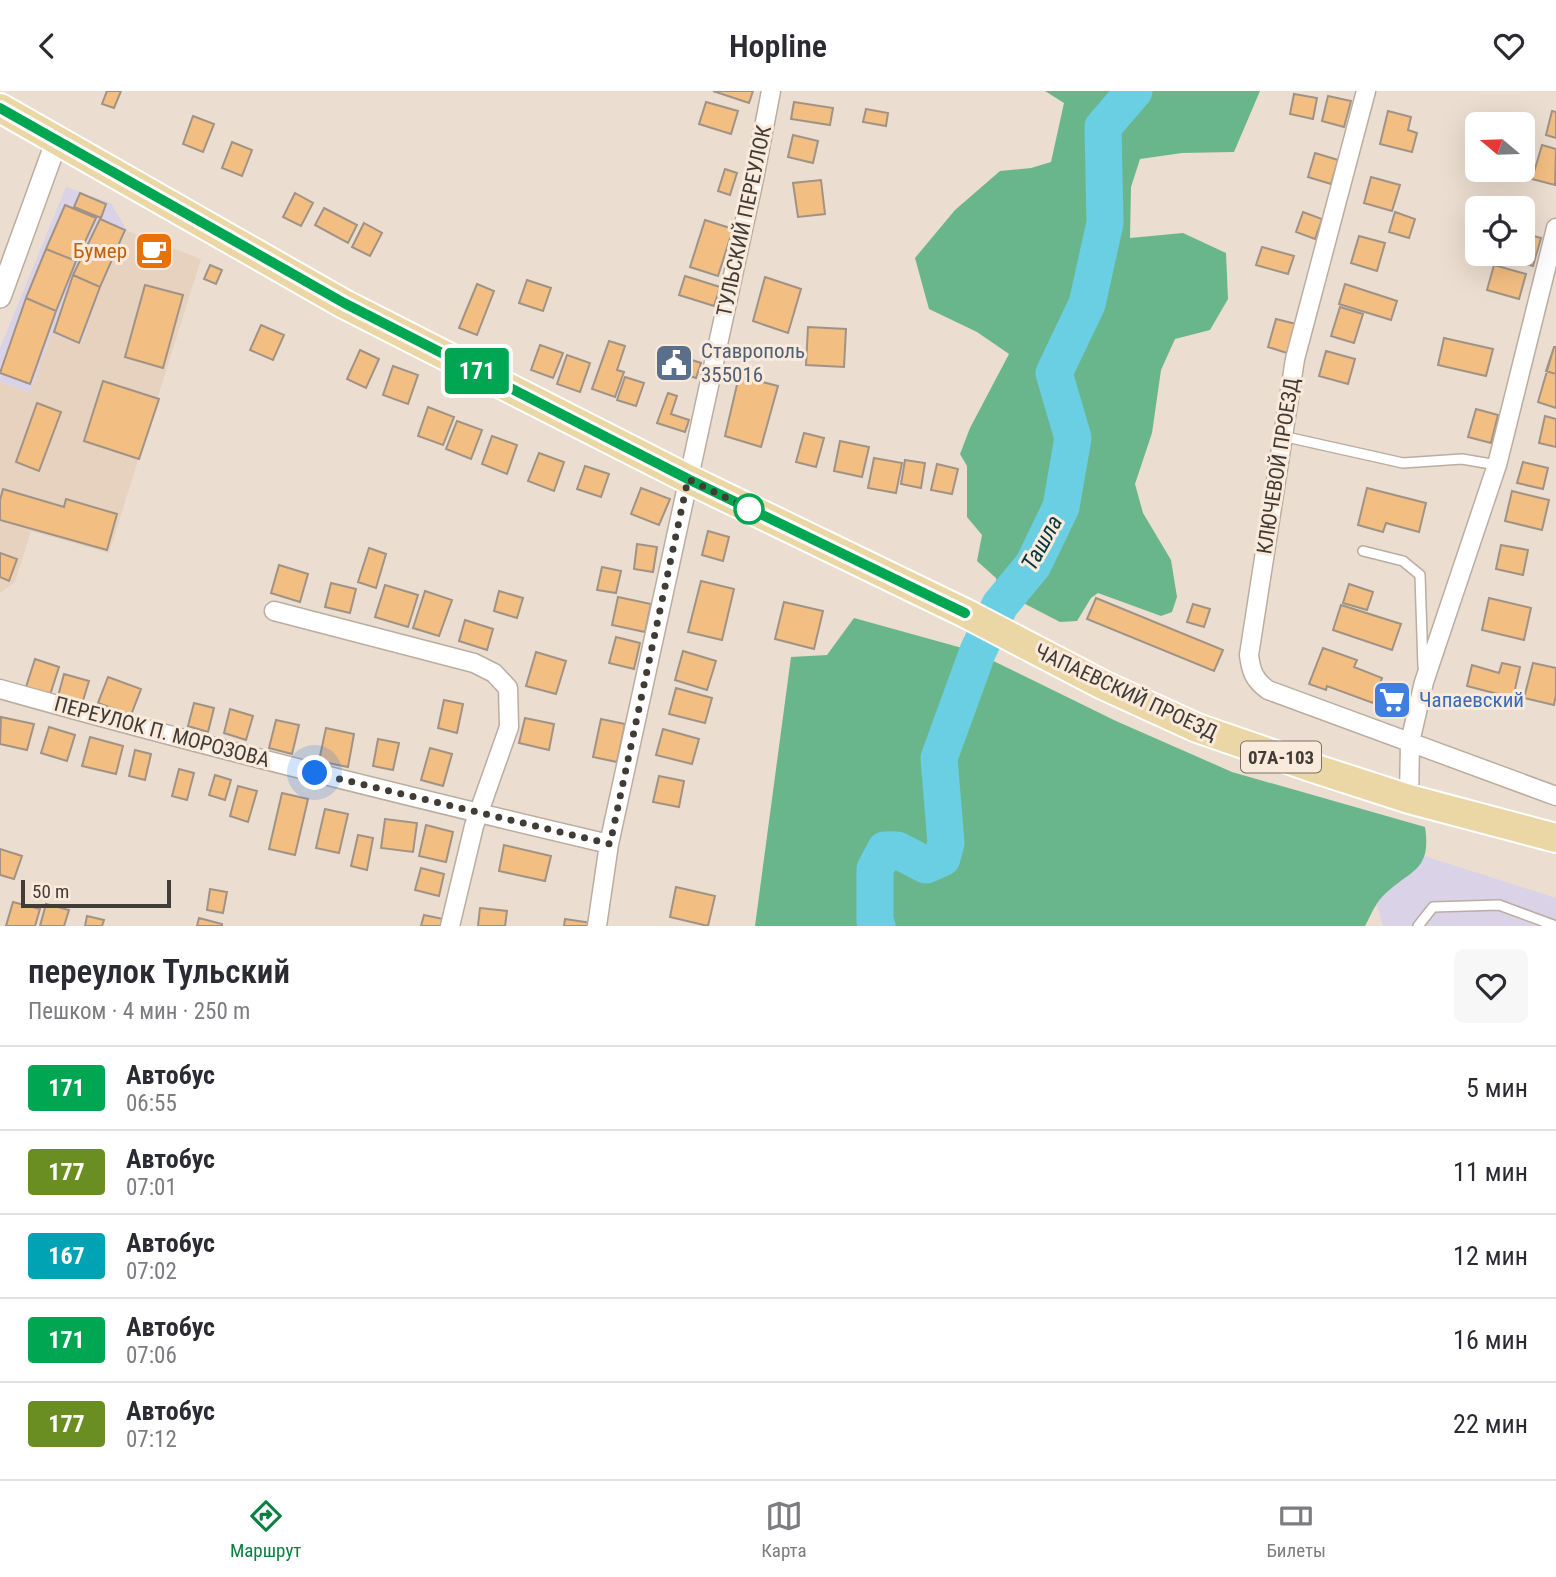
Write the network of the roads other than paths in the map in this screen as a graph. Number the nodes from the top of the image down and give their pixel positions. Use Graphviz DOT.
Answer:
graph roads {
  1 [pos="771,91"];
  2 [pos="1366,91"];
  3 [pos="0,108"];
  4 [pos="57,140"];
  5 [pos="1556,229"];
  6 [pos="0,297"];
  7 [pos="1282,436"];
  8 [pos="1497,465"];
  9 [pos="688,479"];
  10 [pos="1363,551"];
  11 [pos="274,611"];
  12 [pos="1424,683"];
  13 [pos="0,689"];
  14 [pos="1410,741"];
  15 [pos="1556,796"];
  16 [pos="1409,799"];
  17 [pos="478,813"];
  18 [pos="1556,838"];
  19 [pos="610,844"];
  20 [pos="450,926"];
  21 [pos="597,926"];
  22 [pos="1418,926"];
  23 [pos="1556,926"];
  1 -- 9 [label="street, ТУЛЬСКИЙ ПЕРЕУЛОК"];
  2 -- 7 [label="street, КЛЮЧЕВОЙ ПРОЕЗД"];
  3 -- 4 [label="main road, 07А-103"];
  4 -- 6 [label="street"];
  4 -- 9 [label="main road, 07А-103"];
  5 -- 8 [label="street"];
  7 -- 8 [label="lane"];
  7 -- 14 [label="street, КЛЮЧЕВОЙ ПРОЕЗД"];
  8 -- 12 [label="street"];
  9 -- 16 [label="main road, ЧАПАЕВСКИЙ ПРОЕЗД / 07А-103"];
  9 -- 19 [label="street, ТУЛЬСКИЙ ПЕРЕУЛОК"];
  10 -- 12 [label="lane"];
  11 -- 17 [label="street"];
  12 -- 14 [label="street"];
  13 -- 17 [label="street, ПЕРЕУЛОК П. МОРОЗОВА"];
  14 -- 15 [label="street, КЛЮЧЕВОЙ ПРОЕЗД"];
  14 -- 16 [label="street"];
  16 -- 18 [label="main road, ЧАПАЕВСКИЙ ПРОЕЗД / 07А-103"];
  17 -- 19 [label="street, ПЕРЕУЛОК П. МОРОЗОВА"];
  17 -- 20 [label="street"];
  19 -- 21 [label="street, ТУЛЬСКИЙ ПЕРЕУЛОК"];
  22 -- 23 [label="lane"];
}
